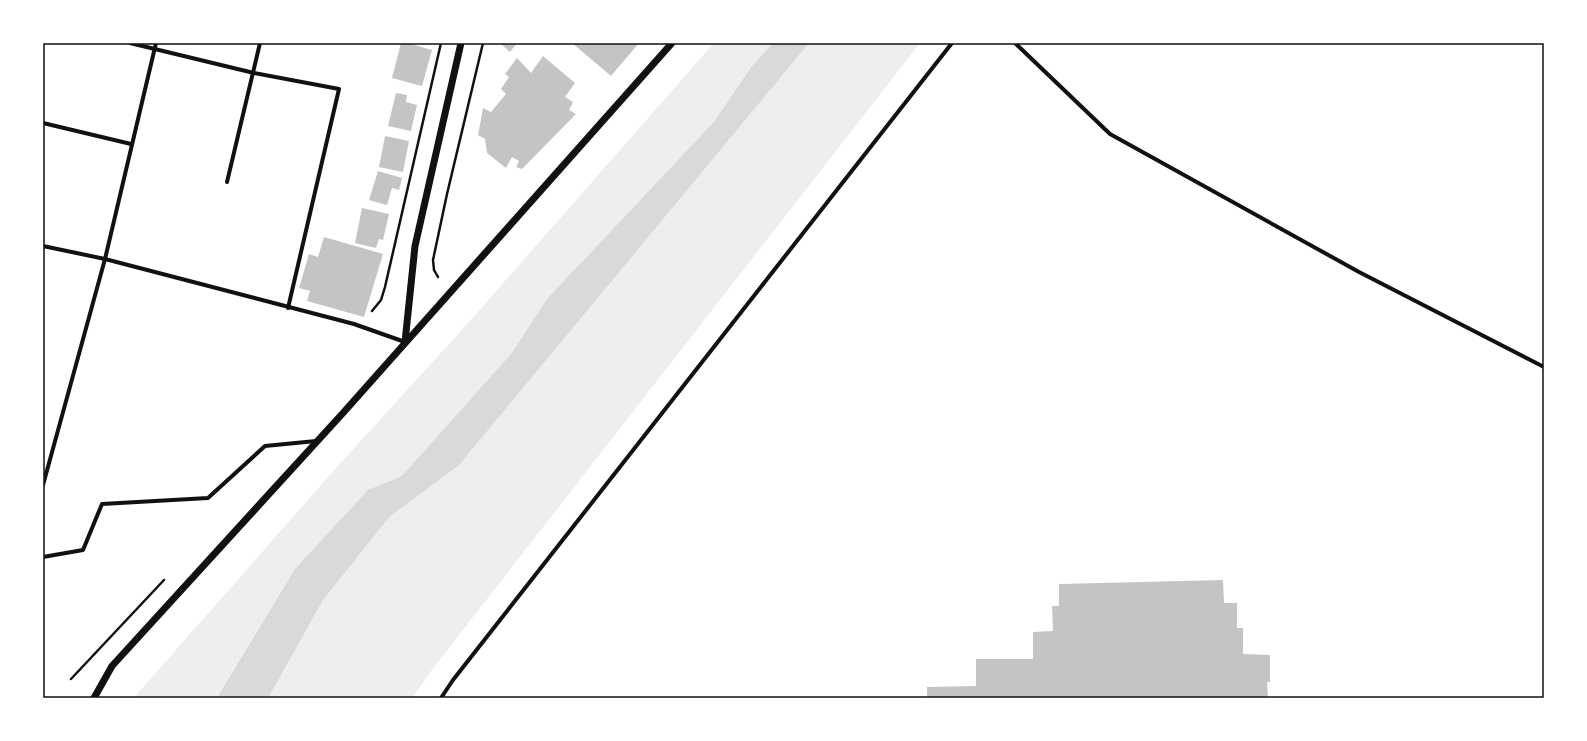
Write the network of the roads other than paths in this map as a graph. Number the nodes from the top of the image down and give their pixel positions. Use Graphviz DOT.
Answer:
graph roads {
  1 [pos="130,43"];
  2 [pos="156,43"];
  3 [pos="260,43"];
  4 [pos="461,43"];
  5 [pos="672,43"];
  6 [pos="952,43"];
  7 [pos="1015,43"];
  8 [pos="154,49"];
  9 [pos="254,72"];
  10 [pos="43,123"];
  11 [pos="131,144"];
  12 [pos="227,182"];
  13 [pos="43,246"];
  14 [pos="105,259"];
  15 [pos="288,308"];
  16 [pos="405,342"];
  17 [pos="1544,367"];
  18 [pos="316,441"];
  19 [pos="43,485"];
  20 [pos="43,557"];
  21 [pos="94,698"];
  22 [pos="441,698"];
  1 -- 8 [label="street"];
  2 -- 8 [label="street"];
  3 -- 9 [label="street"];
  4 -- 16 [label="street"];
  5 -- 16 [label="street"];
  6 -- 22 [label="street"];
  7 -- 17 [label="street"];
  8 -- 9 [label="street"];
  8 -- 11 [label="street"];
  9 -- 12 [label="street"];
  9 -- 15 [label="street"];
  10 -- 11 [label="street"];
  11 -- 14 [label="street"];
  13 -- 14 [label="street"];
  14 -- 15 [label="street"];
  14 -- 19 [label="street"];
  15 -- 16 [label="street"];
  16 -- 18 [label="street"];
  18 -- 20 [label="street"];
  18 -- 21 [label="street"];
}
